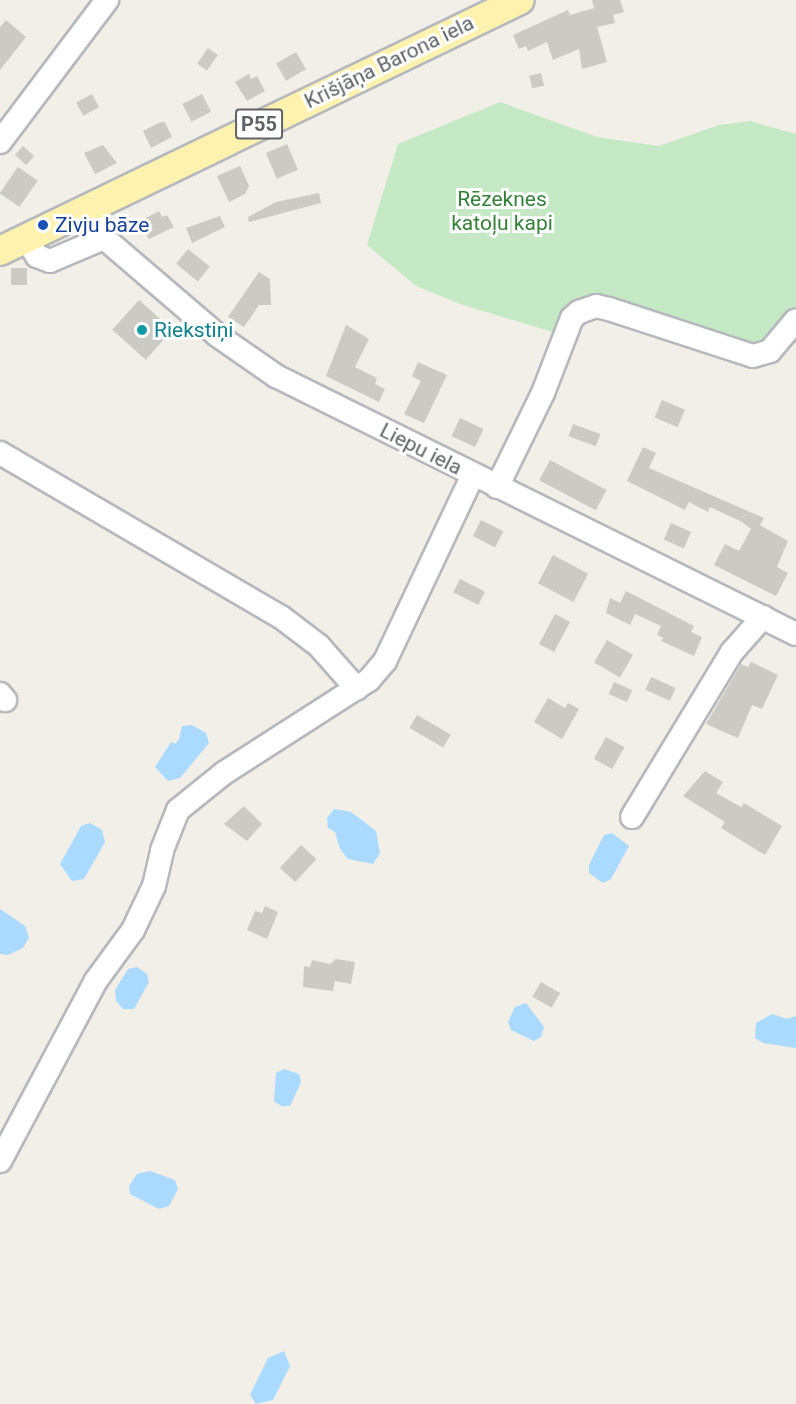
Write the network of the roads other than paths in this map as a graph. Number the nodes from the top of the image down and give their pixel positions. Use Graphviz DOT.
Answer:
graph roads {
  1 [pos="107,0"];
  2 [pos="520,0"];
  3 [pos="0,142"];
  4 [pos="92,205"];
  5 [pos="26,238"];
  6 [pos="104,238"];
  7 [pos="0,251"];
  8 [pos="796,320"];
  9 [pos="0,453"];
  10 [pos="473,475"];
  11 [pos="497,487"];
  12 [pos="763,617"];
  13 [pos="796,634"];
  14 [pos="357,689"];
  15 [pos="632,817"];
  16 [pos="0,1161"];
  1 -- 3 [label="street"];
  2 -- 4 [label="main road, Krišjāņa Barona iela / P55"];
  4 -- 5 [label="main road, Krišjāņa Barona iela / P55"];
  4 -- 6 [label="street, Liepu iela"];
  5 -- 6 [label="street"];
  5 -- 7 [label="main road, Krišjāņa Barona iela / P55"];
  6 -- 10 [label="street, Liepu iela"];
  8 -- 11 [label="street"];
  9 -- 14 [label="street"];
  10 -- 11 [label="street, Liepu iela"];
  10 -- 14 [label="street"];
  11 -- 12 [label="street, Liepu iela"];
  12 -- 13 [label="street, Liepu iela"];
  12 -- 15 [label="street"];
  14 -- 16 [label="street"];
}
